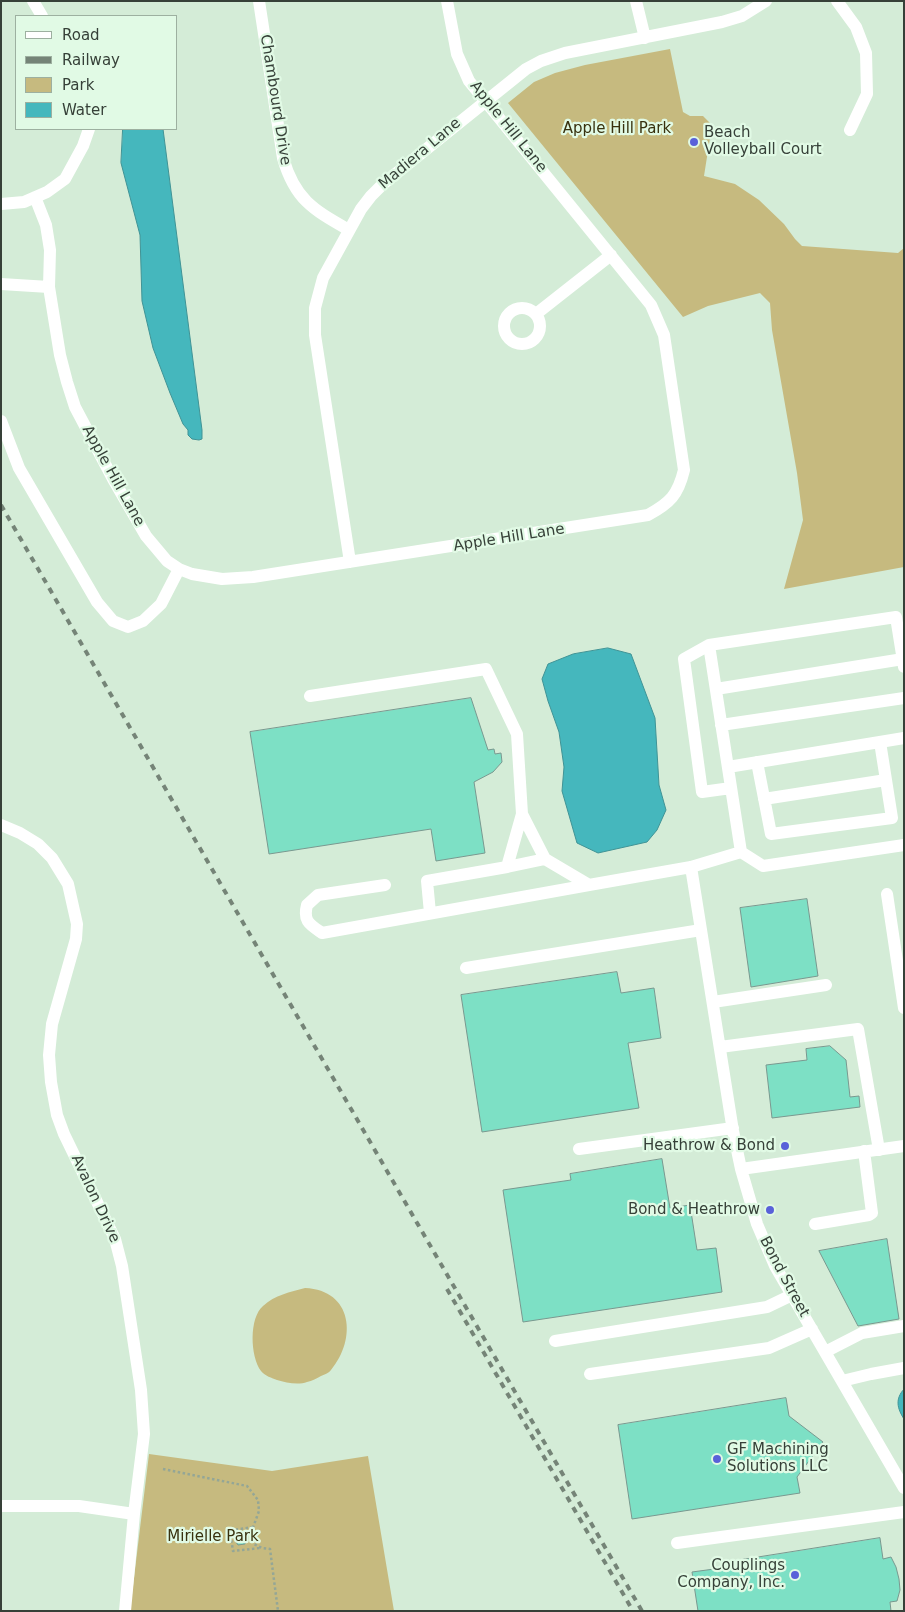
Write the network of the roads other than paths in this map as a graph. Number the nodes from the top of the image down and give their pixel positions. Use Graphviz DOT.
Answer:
graph roads {
  1 [pos="259,1"];
  2 [pos="447,1"];
  3 [pos="636,1"];
  4 [pos="766,1"];
  5 [pos="836,1"];
  6 [pos="644,38"];
  7 [pos="485,100"];
  8 [pos="89,130"];
  9 [pos="850,130"];
  10 [pos="35,197"];
  11 [pos="1,204"];
  12 [pos="350,230"];
  13 [pos="611,255"];
  14 [pos="1,284"];
  15 [pos="49,287"];
  16 [pos="536,314"];
  17 [pos="1,421"];
  18 [pos="350,562"];
  19 [pos="180,570"];
  20 [pos="709,645"];
  21 [pos="903,663"];
  22 [pos="716,689"];
  23 [pos="310,696"];
  24 [pos="904,698"];
  25 [pos="722,725"];
  26 [pos="904,738"];
  27 [pos="880,742"];
  28 [pos="757,762"];
  29 [pos="728,767"];
  30 [pos="886,780"];
  31 [pos="731,788"];
  32 [pos="764,799"];
  33 [pos="522,814"];
  34 [pos="1,826"];
  35 [pos="904,846"];
  36 [pos="741,852"];
  37 [pos="545,859"];
  38 [pos="691,866"];
  39 [pos="508,867"];
  40 [pos="589,884"];
  41 [pos="385,885"];
  42 [pos="887,894"];
  43 [pos="430,913"];
  44 [pos="701,930"];
  45 [pos="466,968"];
  46 [pos="826,985"];
  47 [pos="713,1002"];
  48 [pos="904,1008"];
  49 [pos="720,1047"];
  50 [pos="733,1128"];
  51 [pos="904,1146"];
  52 [pos="579,1149"];
  53 [pos="879,1150"];
  54 [pos="864,1151"];
  55 [pos="741,1169"];
  56 [pos="815,1224"];
  57 [pos="792,1295"];
  58 [pos="904,1326"];
  59 [pos="812,1329"];
  60 [pos="556,1341"];
  61 [pos="825,1352"];
  62 [pos="904,1368"];
  63 [pos="590,1374"];
  64 [pos="842,1381"];
  65 [pos="904,1488"];
  66 [pos="1,1506"];
  67 [pos="904,1512"];
  68 [pos="134,1514"];
  69 [pos="677,1543"];
  70 [pos="125,1611"];
  1 -- 12 [label="street, Chambourd Drive"];
  2 -- 7 [label="street, Apple Hill Lane"];
  3 -- 6 [label="street"];
  4 -- 6 [label="street, Madiera Lane"];
  5 -- 9 [label="street"];
  6 -- 7 [label="street, Madiera Lane"];
  7 -- 12 [label="street, Madiera Lane"];
  7 -- 13 [label="street, Apple Hill Lane"];
  8 -- 10 [label="street"];
  10 -- 11 [label="street"];
  10 -- 15 [label="street, Apple Hill Lane"];
  12 -- 18 [label="street, Madiera Lane"];
  13 -- 16 [label="street"];
  13 -- 18 [label="street, Apple Hill Lane"];
  14 -- 15 [label="street"];
  15 -- 19 [label="street, Apple Hill Lane"];
  17 -- 19 [label="street"];
  18 -- 19 [label="street, Apple Hill Lane"];
  20 -- 21 [label="street"];
  20 -- 22 [label="street"];
  20 -- 31 [label="street"];
  21 -- 22 [label="street"];
  22 -- 25 [label="street"];
  23 -- 33 [label="street"];
  24 -- 25 [label="street"];
  25 -- 29 [label="street"];
  26 -- 27 [label="street"];
  27 -- 28 [label="street"];
  27 -- 30 [label="street"];
  28 -- 29 [label="street"];
  28 -- 32 [label="street"];
  29 -- 31 [label="street"];
  30 -- 32 [label="street"];
  30 -- 32 [label="street"];
  31 -- 36 [label="street"];
  33 -- 37 [label="street"];
  33 -- 39 [label="street"];
  34 -- 68 [label="street, Avalon Drive"];
  35 -- 36 [label="street"];
  36 -- 38 [label="street"];
  37 -- 39 [label="street"];
  37 -- 40 [label="street"];
  38 -- 40 [label="street"];
  38 -- 44 [label="street, Bond Street"];
  39 -- 43 [label="street"];
  40 -- 43 [label="street"];
  41 -- 43 [label="street"];
  42 -- 48 [label="street"];
  44 -- 45 [label="street"];
  44 -- 47 [label="street, Bond Street"];
  46 -- 47 [label="street"];
  47 -- 49 [label="street, Bond Street"];
  49 -- 50 [label="street, Bond Street"];
  49 -- 53 [label="street"];
  50 -- 52 [label="street"];
  50 -- 55 [label="street, Bond Street"];
  51 -- 53 [label="street"];
  53 -- 54 [label="street"];
  54 -- 55 [label="street"];
  54 -- 56 [label="street"];
  55 -- 57 [label="street, Bond Street"];
  57 -- 59 [label="street, Bond Street"];
  57 -- 60 [label="street"];
  58 -- 61 [label="street"];
  59 -- 61 [label="street, Bond Street"];
  59 -- 63 [label="street"];
  61 -- 64 [label="street, Bond Street"];
  62 -- 64 [label="street"];
  64 -- 65 [label="street, Bond Street"];
  66 -- 68 [label="street"];
  67 -- 69 [label="street"];
  68 -- 70 [label="street, Avalon Drive"];
}
